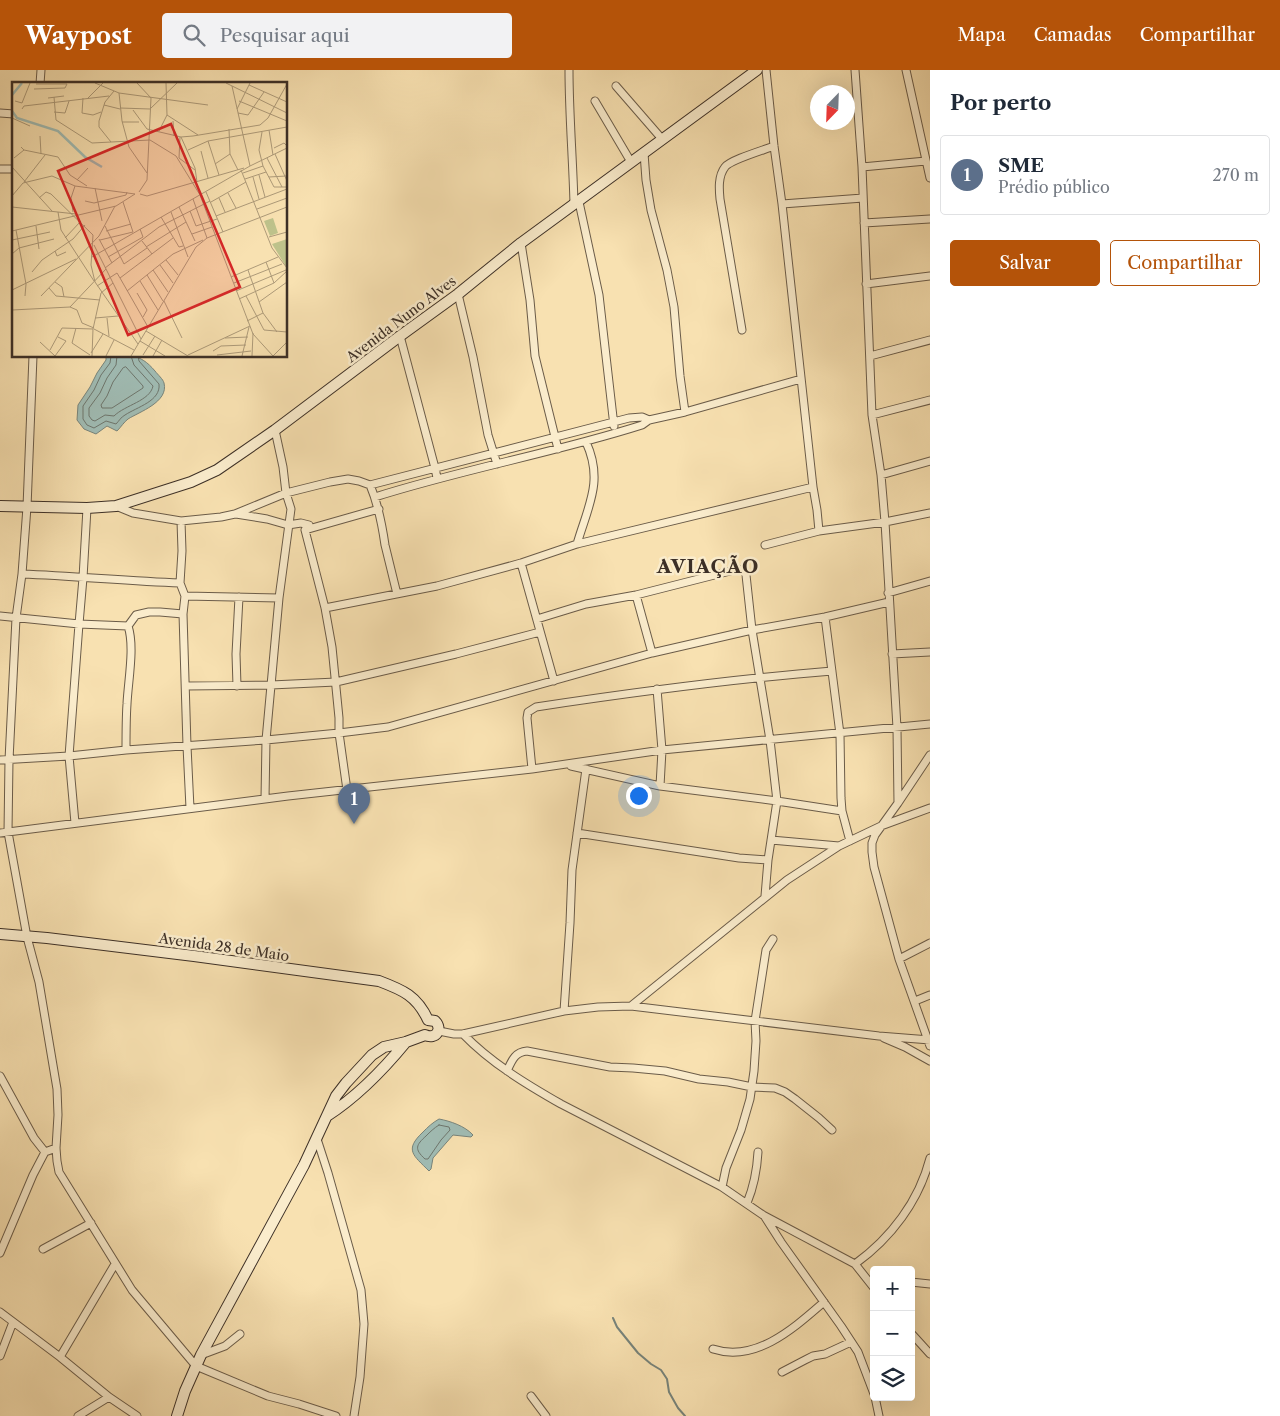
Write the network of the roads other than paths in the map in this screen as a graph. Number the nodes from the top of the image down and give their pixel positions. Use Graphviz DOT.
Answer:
graph roads {
  1 [pos="569,70"];
  2 [pos="757,70"];
  3 [pos="766,70"];
  4 [pos="855,70"];
  5 [pos="906,70"];
  6 [pos="616,86"];
  7 [pos="595,101"];
  8 [pos="662,139"];
  9 [pos="774,146"];
  10 [pos="644,153"];
  11 [pos="926,161"];
  12 [pos="631,162"];
  13 [pos="862,167"];
  14 [pos="930,178"];
  15 [pos="863,198"];
  16 [pos="577,203"];
  17 [pos="782,204"];
  18 [pos="930,219"];
  19 [pos="864,223"];
  20 [pos="522,243"];
  21 [pos="930,276"];
  22 [pos="866,284"];
  23 [pos="458,294"];
  24 [pos="742,330"];
  25 [pos="400,336"];
  26 [pos="930,340"];
  27 [pos="870,356"];
  28 [pos="33,358"];
  29 [pos="801,379"];
  30 [pos="930,400"];
  31 [pos="685,412"];
  32 [pos="872,415"];
  33 [pos="649,420"];
  34 [pos="613,422"];
  35 [pos="275,430"];
  36 [pos="616,432"];
  37 [pos="555,437"];
  38 [pos="586,442"];
  39 [pos="558,449"];
  40 [pos="494,453"];
  41 [pos="930,462"];
  42 [pos="497,464"];
  43 [pos="435,468"];
  44 [pos="881,475"];
  45 [pos="437,478"];
  46 [pos="370,484"];
  47 [pos="813,487"];
  48 [pos="286,493"];
  49 [pos="375,497"];
  50 [pos="0,506"];
  51 [pos="116,506"];
  52 [pos="27,507"];
  53 [pos="87,508"];
  54 [pos="379,509"];
  55 [pos="930,513"];
  56 [pos="235,514"];
  57 [pos="181,521"];
  58 [pos="885,522"];
  59 [pos="288,525"];
  60 [pos="305,530"];
  61 [pos="820,532"];
  62 [pos="577,544"];
  63 [pos="765,545"];
  64 [pos="521,563"];
  65 [pos="22,574"];
  66 [pos="83,578"];
  67 [pos="930,581"];
  68 [pos="180,583"];
  69 [pos="888,593"];
  70 [pos="397,594"];
  71 [pos="636,595"];
  72 [pos="185,596"];
  73 [pos="239,597"];
  74 [pos="279,598"];
  75 [pos="889,602"];
  76 [pos="324,608"];
  77 [pos="183,614"];
  78 [pos="0,616"];
  79 [pos="825,617"];
  80 [pos="16,618"];
  81 [pos="537,619"];
  82 [pos="78,624"];
  83 [pos="128,626"];
  84 [pos="752,630"];
  85 [pos="540,632"];
  86 [pos="930,652"];
  87 [pos="652,653"];
  88 [pos="892,654"];
  89 [pos="832,671"];
  90 [pos="760,677"];
  91 [pos="554,681"];
  92 [pos="336,682"];
  93 [pos="186,686"];
  94 [pos="236,686"];
  95 [pos="271,686"];
  96 [pos="657,689"];
  97 [pos="930,724"];
  98 [pos="897,728"];
  99 [pos="338,733"];
  100 [pos="840,734"];
  101 [pos="266,740"];
  102 [pos="770,740"];
  103 [pos="187,746"];
  104 [pos="126,750"];
  105 [pos="662,750"];
  106 [pos="930,755"];
  107 [pos="69,756"];
  108 [pos="0,760"];
  109 [pos="9,760"];
  110 [pos="566,765"];
  111 [pos="532,769"];
  112 [pos="586,770"];
  113 [pos="660,786"];
  114 [pos="347,790"];
  115 [pos="265,799"];
  116 [pos="777,801"];
  117 [pos="898,803"];
  118 [pos="190,808"];
  119 [pos="930,808"];
  120 [pos="842,811"];
  121 [pos="75,823"];
  122 [pos="881,826"];
  123 [pos="4,832"];
  124 [pos="577,833"];
  125 [pos="771,840"];
  126 [pos="850,841"];
  127 [pos="839,846"];
  128 [pos="768,860"];
  129 [pos="765,896"];
  130 [pos="0,934"];
  131 [pos="27,937"];
  132 [pos="773,939"];
  133 [pos="930,943"];
  134 [pos="899,959"];
  135 [pos="930,995"];
  136 [pos="915,1001"];
  137 [pos="631,1006"];
  138 [pos="564,1011"];
  139 [pos="428,1020"];
  140 [pos="755,1021"];
  141 [pos="439,1031"];
  142 [pos="463,1034"];
  143 [pos="425,1035"];
  144 [pos="879,1036"];
  145 [pos="406,1042"];
  146 [pos="929,1042"];
  147 [pos="930,1061"];
  148 [pos="507,1071"];
  149 [pos="0,1076"];
  150 [pos="752,1087"];
  151 [pos="328,1116"];
  152 [pos="832,1130"];
  153 [pos="317,1139"];
  154 [pos="56,1148"];
  155 [pos="45,1152"];
  156 [pos="758,1152"];
  157 [pos="930,1158"];
  158 [pos="722,1187"];
  159 [pos="747,1203"];
  160 [pos="763,1214"];
  161 [pos="91,1223"];
  162 [pos="43,1249"];
  163 [pos="0,1253"];
  164 [pos="115,1264"];
  165 [pos="854,1264"];
  166 [pos="863,1276"];
  167 [pos="870,1277"];
  168 [pos="915,1282"];
  169 [pos="870,1284"];
  170 [pos="930,1284"];
  171 [pos="824,1302"];
  172 [pos="0,1312"];
  173 [pos="13,1322"];
  174 [pos="240,1334"];
  175 [pos="915,1337"];
  176 [pos="851,1342"];
  177 [pos="713,1349"];
  178 [pos="930,1354"];
  179 [pos="201,1355"];
  180 [pos="0,1356"];
  181 [pos="60,1357"];
  182 [pos="196,1366"];
  183 [pos="782,1372"];
  184 [pos="870,1385"];
  185 [pos="532,1396"];
  186 [pos="109,1397"];
  187 [pos="875,1401"];
  188 [pos="78,1416"];
  189 [pos="137,1416"];
  190 [pos="177,1416"];
  191 [pos="336,1416"];
  192 [pos="354,1416"];
  193 [pos="546,1416"];
  194 [pos="879,1416"];
  1 -- 16 [label="street"];
  2 -- 8 [label="street, Avenida Nuno Alves"];
  3 -- 9 [label="street"];
  4 -- 13 [label="street"];
  5 -- 11 [label="street"];
  6 -- 8 [label="street"];
  7 -- 12 [label="street"];
  8 -- 10 [label="street, Avenida Nuno Alves"];
  9 -- 17 [label="street"];
  9 -- 24 [label="street"];
  10 -- 12 [label="street, Avenida Nuno Alves"];
  10 -- 31 [label="street"];
  11 -- 13 [label="street"];
  11 -- 14 [label="street"];
  12 -- 16 [label="street, Avenida Nuno Alves"];
  13 -- 15 [label="street"];
  15 -- 17 [label="street"];
  15 -- 19 [label="street"];
  16 -- 20 [label="street, Avenida Nuno Alves"];
  16 -- 34 [label="street"];
  17 -- 29 [label="street"];
  18 -- 19 [label="street"];
  19 -- 22 [label="street"];
  20 -- 23 [label="street, Avenida Nuno Alves"];
  20 -- 37 [label="street"];
  21 -- 22 [label="street"];
  22 -- 27 [label="street"];
  23 -- 25 [label="street, Avenida Nuno Alves"];
  23 -- 40 [label="street"];
  25 -- 35 [label="street, Avenida Nuno Alves"];
  25 -- 43 [label="street"];
  26 -- 27 [label="street"];
  27 -- 32 [label="street"];
  28 -- 52 [label="street"];
  29 -- 31 [label="street"];
  29 -- 47 [label="street"];
  30 -- 32 [label="street"];
  31 -- 33 [label="street"];
  32 -- 44 [label="street"];
  33 -- 34 [label="street"];
  33 -- 36 [label="street"];
  34 -- 36 [label="street"];
  34 -- 37 [label="street"];
  35 -- 48 [label="street"];
  35 -- 51 [label="street, Avenida Nuno Alves"];
  36 -- 38 [label="street"];
  37 -- 39 [label="street"];
  37 -- 40 [label="street"];
  38 -- 39 [label="street"];
  38 -- 62 [label="street"];
  39 -- 42 [label="street"];
  40 -- 42 [label="street"];
  40 -- 43 [label="street"];
  41 -- 44 [label="street"];
  42 -- 45 [label="street"];
  43 -- 45 [label="street"];
  43 -- 46 [label="street"];
  44 -- 58 [label="street"];
  45 -- 49 [label="street"];
  46 -- 48 [label="street"];
  46 -- 49 [label="street"];
  47 -- 61 [label="street"];
  47 -- 62 [label="street"];
  48 -- 56 [label="street"];
  48 -- 59 [label="street"];
  49 -- 54 [label="street"];
  50 -- 52 [label="street, Avenida Nuno Alves"];
  51 -- 53 [label="street, Avenida Nuno Alves"];
  51 -- 57 [label="street"];
  52 -- 53 [label="street, Avenida Nuno Alves"];
  52 -- 65 [label="street"];
  53 -- 66 [label="street"];
  54 -- 60 [label="street"];
  54 -- 70 [label="street"];
  55 -- 58 [label="street"];
  56 -- 57 [label="street"];
  56 -- 59 [label="street"];
  57 -- 68 [label="street"];
  58 -- 61 [label="street"];
  58 -- 69 [label="street"];
  59 -- 60 [label="street"];
  59 -- 74 [label="street"];
  60 -- 76 [label="street"];
  61 -- 63 [label="street"];
  62 -- 64 [label="street"];
  64 -- 70 [label="street"];
  64 -- 81 [label="street"];
  65 -- 66 [label="street"];
  65 -- 80 [label="street"];
  66 -- 68 [label="street"];
  66 -- 82 [label="street"];
  67 -- 69 [label="street"];
  68 -- 72 [label="street"];
  69 -- 75 [label="street"];
  70 -- 76 [label="street"];
  71 -- 81 [label="street"];
  71 -- 84 [label="street"];
  71 -- 87 [label="street"];
  72 -- 73 [label="street"];
  72 -- 77 [label="street"];
  73 -- 74 [label="street"];
  73 -- 94 [label="street"];
  74 -- 95 [label="street"];
  75 -- 79 [label="street"];
  75 -- 88 [label="street"];
  76 -- 92 [label="street"];
  77 -- 83 [label="street"];
  77 -- 93 [label="street"];
  78 -- 80 [label="street"];
  79 -- 84 [label="street"];
  79 -- 89 [label="street"];
  80 -- 82 [label="street"];
  80 -- 109 [label="street"];
  81 -- 85 [label="street"];
  82 -- 83 [label="street"];
  82 -- 107 [label="street"];
  83 -- 104 [label="street"];
  84 -- 87 [label="street"];
  84 -- 90 [label="street"];
  85 -- 91 [label="street"];
  85 -- 92 [label="street"];
  86 -- 88 [label="street"];
  87 -- 91 [label="street"];
  88 -- 98 [label="street"];
  89 -- 90 [label="street"];
  89 -- 100 [label="street"];
  90 -- 96 [label="street"];
  90 -- 102 [label="street"];
  91 -- 99 [label="street"];
  92 -- 95 [label="street"];
  92 -- 99 [label="street"];
  93 -- 94 [label="street"];
  93 -- 103 [label="street"];
  94 -- 95 [label="street"];
  95 -- 101 [label="street"];
  96 -- 105 [label="street"];
  96 -- 111 [label="street"];
  97 -- 98 [label="street"];
  98 -- 100 [label="street"];
  98 -- 117 [label="street"];
  99 -- 101 [label="street"];
  99 -- 114 [label="street"];
  100 -- 102 [label="street"];
  100 -- 120 [label="street"];
  101 -- 103 [label="street"];
  101 -- 115 [label="street"];
  102 -- 105 [label="street"];
  102 -- 116 [label="street"];
  103 -- 104 [label="street"];
  103 -- 118 [label="street"];
  104 -- 107 [label="street"];
  105 -- 110 [label="street"];
  105 -- 113 [label="street"];
  106 -- 117 [label="street"];
  107 -- 109 [label="street"];
  107 -- 121 [label="street"];
  108 -- 109 [label="street"];
  109 -- 123 [label="street"];
  110 -- 111 [label="street"];
  110 -- 112 [label="street"];
  111 -- 114 [label="street"];
  112 -- 113 [label="street"];
  112 -- 124 [label="street"];
  113 -- 116 [label="street"];
  114 -- 115 [label="street"];
  115 -- 118 [label="street"];
  116 -- 120 [label="street"];
  116 -- 125 [label="street"];
  117 -- 122 [label="street"];
  118 -- 121 [label="street"];
  119 -- 122 [label="street"];
  120 -- 126 [label="street"];
  121 -- 123 [label="street"];
  122 -- 126 [label="street"];
  122 -- 134 [label="street"];
  123 -- 131 [label="street"];
  124 -- 128 [label="street"];
  124 -- 138 [label="street"];
  125 -- 127 [label="street"];
  125 -- 128 [label="street"];
  126 -- 127 [label="street"];
  127 -- 129 [label="street"];
  128 -- 129 [label="street"];
  129 -- 137 [label="street"];
  130 -- 131 [label="street, Avenida 28 de Maio"];
  131 -- 139 [label="street, Avenida 28 de Maio"];
  131 -- 154 [label="street"];
  132 -- 140 [label="street"];
  133 -- 134 [label="street"];
  134 -- 136 [label="street"];
  135 -- 136 [label="street"];
  136 -- 146 [label="street"];
  137 -- 138 [label="street"];
  137 -- 140 [label="street"];
  138 -- 142 [label="street"];
  139 -- 141 [label="street"];
  139 -- 143 [label="street"];
  140 -- 144 [label="street"];
  140 -- 150 [label="street"];
  141 -- 142 [label="street"];
  141 -- 143 [label="street"];
  142 -- 148 [label="street"];
  143 -- 145 [label="street"];
  144 -- 146 [label="street"];
  144 -- 147 [label="street"];
  145 -- 151 [label="street"];
  145 -- 151 [label="street"];
  148 -- 150 [label="street"];
  148 -- 158 [label="street"];
  149 -- 155 [label="street"];
  150 -- 152 [label="street"];
  150 -- 158 [label="street"];
  151 -- 153 [label="street"];
  153 -- 179 [label="street"];
  153 -- 192 [label="street"];
  154 -- 155 [label="street"];
  154 -- 161 [label="street"];
  155 -- 163 [label="street"];
  156 -- 159 [label="street"];
  157 -- 165 [label="street"];
  158 -- 159 [label="street"];
  159 -- 160 [label="street"];
  160 -- 165 [label="street"];
  160 -- 171 [label="street"];
  161 -- 162 [label="street"];
  161 -- 164 [label="street"];
  164 -- 181 [label="street"];
  164 -- 182 [label="street"];
  165 -- 166 [label="street"];
  166 -- 167 [label="street"];
  166 -- 169 [label="street"];
  168 -- 170 [label="street"];
  171 -- 176 [label="street"];
  171 -- 177 [label="street"];
  172 -- 173 [label="street"];
  173 -- 180 [label="street"];
  173 -- 181 [label="street"];
  174 -- 179 [label="street"];
  175 -- 178 [label="street"];
  176 -- 183 [label="street"];
  176 -- 184 [label="street"];
  179 -- 182 [label="street"];
  181 -- 186 [label="street"];
  182 -- 190 [label="street"];
  182 -- 191 [label="street"];
  185 -- 193 [label="street"];
  186 -- 188 [label="street"];
  186 -- 189 [label="street"];
  187 -- 194 [label="street"];
}
